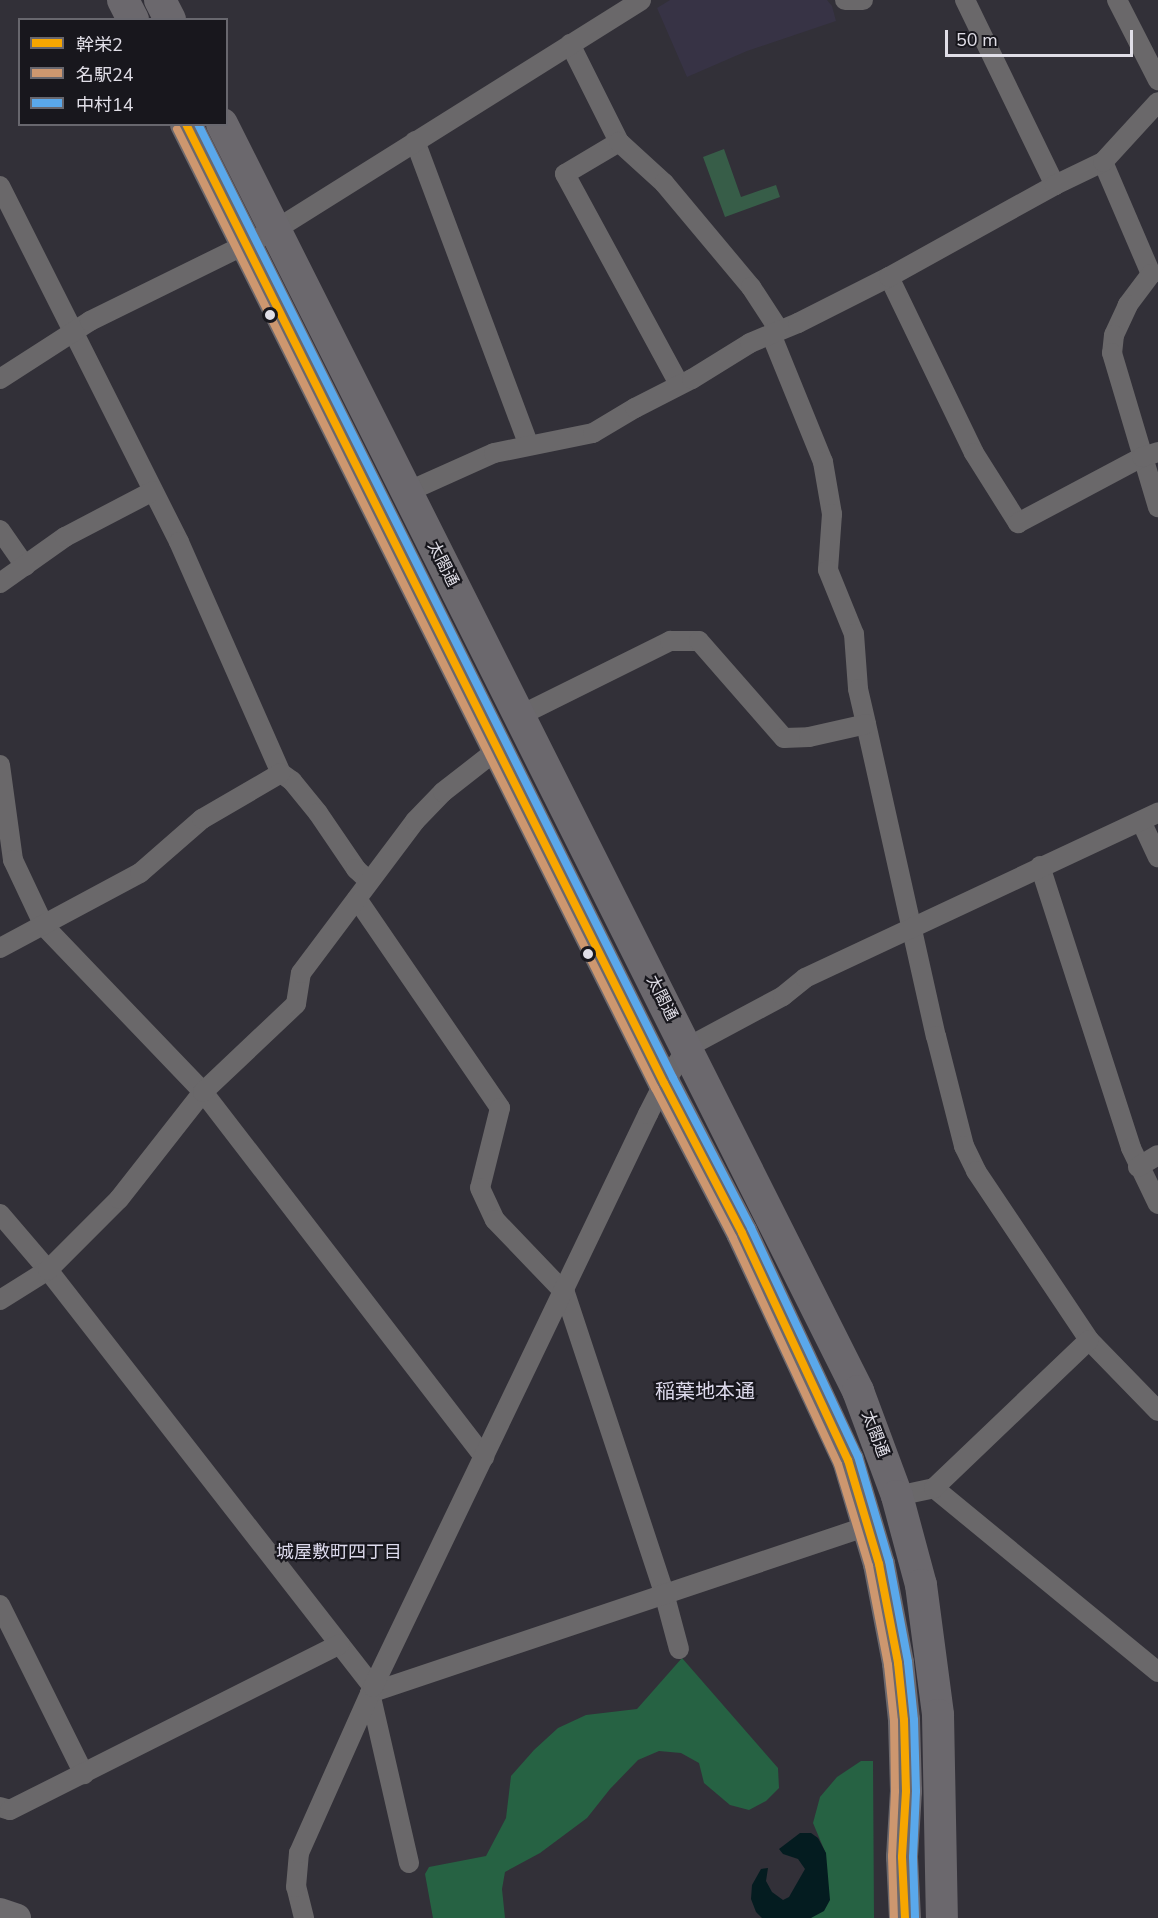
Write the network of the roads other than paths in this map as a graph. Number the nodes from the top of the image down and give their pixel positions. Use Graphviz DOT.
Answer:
graph roads {
  1 [pos="123,0"];
  2 [pos="160,0"];
  3 [pos="641,0"];
  4 [pos="845,0"];
  5 [pos="863,0"];
  6 [pos="965,0"];
  7 [pos="1117,0"];
  8 [pos="132,18"];
  9 [pos="169,18"];
  10 [pos="570,44"];
  11 [pos="1158,80"];
  12 [pos="1158,102"];
  13 [pos="187,126"];
  14 [pos="223,126"];
  15 [pos="415,141"];
  16 [pos="619,142"];
  17 [pos="1103,162"];
  18 [pos="1055,185"];
  19 [pos="0,186"];
  20 [pos="275,230"];
  21 [pos="246,243"];
  22 [pos="889,277"];
  23 [pos="775,332"];
  24 [pos="72,333"];
  25 [pos="0,379"];
  26 [pos="679,384"];
  27 [pos="528,444"];
  28 [pos="1150,454"];
  29 [pos="153,491"];
  30 [pos="407,492"];
  31 [pos="1158,507"];
  32 [pos="0,531"];
  33 [pos="25,566"];
  34 [pos="0,583"];
  35 [pos="519,716"];
  36 [pos="866,724"];
  37 [pos="498,749"];
  38 [pos="0,765"];
  39 [pos="281,772"];
  40 [pos="1149,817"];
  41 [pos="1158,857"];
  42 [pos="1040,866"];
  43 [pos="369,881"];
  44 [pos="357,899"];
  45 [pos="44,926"];
  46 [pos="912,927"];
  47 [pos="0,948"];
  48 [pos="688,1047"];
  49 [pos="663,1083"];
  50 [pos="203,1092"];
  51 [pos="1158,1155"];
  52 [pos="1138,1167"];
  53 [pos="1158,1204"];
  54 [pos="0,1214"];
  55 [pos="48,1270"];
  56 [pos="565,1293"];
  57 [pos="0,1300"];
  58 [pos="1089,1341"];
  59 [pos="1158,1411"];
  60 [pos="484,1457"];
  61 [pos="934,1488"];
  62 [pos="897,1496"];
  63 [pos="868,1526"];
  64 [pos="664,1593"];
  65 [pos="0,1605"];
  66 [pos="340,1644"];
  67 [pos="679,1649"];
  68 [pos="1158,1672"];
  69 [pos="371,1690"];
  70 [pos="84,1774"];
  71 [pos="0,1807"];
  72 [pos="409,1863"];
  73 [pos="0,1912"];
  74 [pos="17,1918"];
  75 [pos="304,1918"];
  76 [pos="905,1918"];
  77 [pos="942,1918"];
  1 -- 8 [label="main road"];
  2 -- 9 [label="main road"];
  3 -- 10 [label="street"];
  4 -- 5 [label="street"];
  6 -- 18 [label="street"];
  7 -- 11 [label="street"];
  10 -- 15 [label="street"];
  10 -- 16 [label="street"];
  12 -- 17 [label="street"];
  13 -- 21 [label="main road, 太閤通"];
  14 -- 20 [label="main road, 太閤通"];
  15 -- 20 [label="street"];
  15 -- 27 [label="street"];
  16 -- 23 [label="street"];
  16 -- 26 [label="street"];
  17 -- 18 [label="street"];
  17 -- 28 [label="street"];
  18 -- 22 [label="street"];
  19 -- 24 [label="street"];
  20 -- 21 [label="street"];
  20 -- 30 [label="main road, 太閤通"];
  21 -- 24 [label="street"];
  21 -- 37 [label="main road, 太閤通"];
  22 -- 23 [label="street"];
  22 -- 28 [label="street"];
  23 -- 26 [label="street"];
  23 -- 36 [label="street"];
  24 -- 25 [label="street"];
  24 -- 29 [label="street"];
  26 -- 27 [label="street"];
  27 -- 30 [label="street"];
  28 -- 31 [label="street"];
  29 -- 33 [label="street"];
  29 -- 39 [label="street"];
  30 -- 35 [label="main road, 太閤通"];
  32 -- 33 [label="street"];
  33 -- 34 [label="street"];
  35 -- 36 [label="street"];
  35 -- 48 [label="main road, 太閤通"];
  36 -- 46 [label="street"];
  37 -- 43 [label="street"];
  37 -- 49 [label="main road, 太閤通"];
  38 -- 45 [label="street"];
  39 -- 43 [label="street"];
  39 -- 45 [label="street"];
  40 -- 41 [label="street"];
  40 -- 42 [label="street"];
  42 -- 46 [label="street"];
  42 -- 52 [label="street"];
  43 -- 44 [label="street"];
  44 -- 50 [label="street"];
  44 -- 56 [label="street"];
  45 -- 47 [label="street"];
  45 -- 50 [label="street"];
  46 -- 48 [label="street"];
  46 -- 58 [label="street"];
  48 -- 49 [label="street"];
  48 -- 62 [label="main road, 太閤通"];
  49 -- 56 [label="street"];
  49 -- 63 [label="main road, 太閤通"];
  50 -- 55 [label="street"];
  50 -- 60 [label="street"];
  51 -- 52 [label="street"];
  52 -- 53 [label="street"];
  54 -- 55 [label="street"];
  55 -- 57 [label="street"];
  55 -- 66 [label="street"];
  56 -- 60 [label="street"];
  56 -- 64 [label="street"];
  58 -- 59 [label="street"];
  58 -- 61 [label="street"];
  60 -- 69 [label="street"];
  61 -- 62 [label="street"];
  61 -- 68 [label="street"];
  62 -- 77 [label="main road, 太閤通"];
  63 -- 64 [label="street"];
  63 -- 76 [label="main road, 太閤通"];
  64 -- 67 [label="street"];
  64 -- 69 [label="street"];
  65 -- 70 [label="street"];
  66 -- 69 [label="street"];
  66 -- 70 [label="street"];
  69 -- 72 [label="street"];
  69 -- 75 [label="street"];
  70 -- 71 [label="street"];
  73 -- 74 [label="main road"];
}
